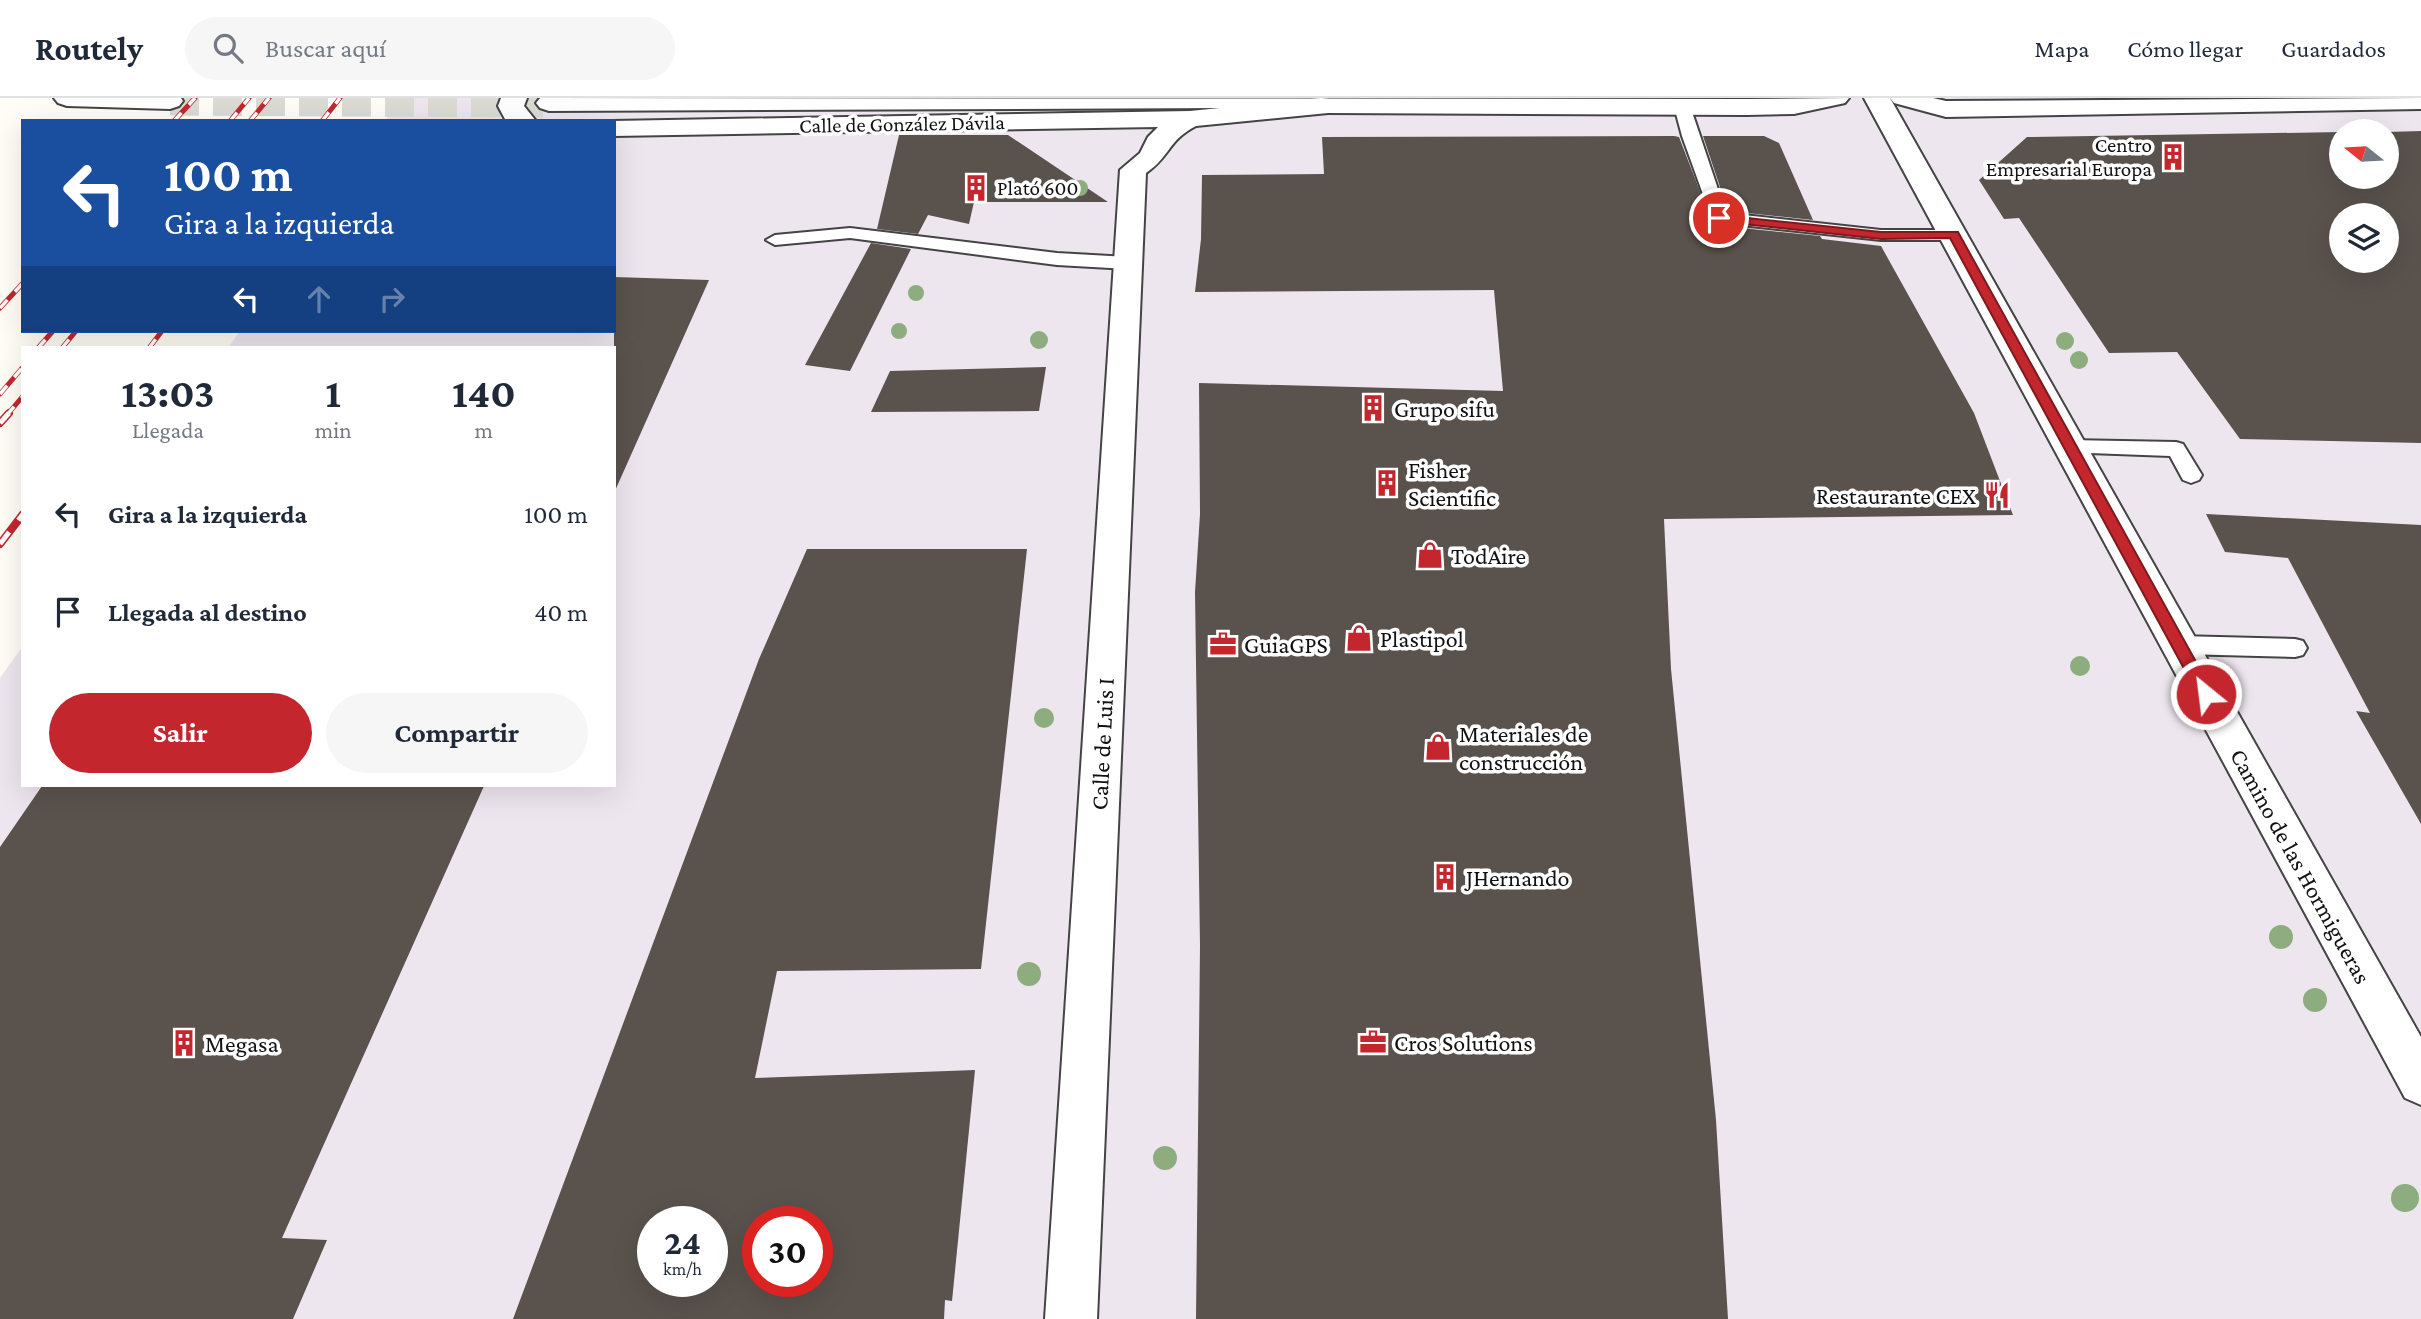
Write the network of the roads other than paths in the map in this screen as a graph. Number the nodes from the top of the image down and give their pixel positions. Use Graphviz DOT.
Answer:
graph roads {
  1 [pos="67,98"];
  2 [pos="514,98"];
  3 [pos="1836,98"];
  4 [pos="1877,98"];
  5 [pos="1903,98"];
  6 [pos="170,101"];
  7 [pos="2421,102"];
  8 [pos="549,103"];
  9 [pos="1328,105"];
  10 [pos="1682,107"];
  11 [pos="519,119"];
  12 [pos="1190,119"];
  13 [pos="1075,122"];
  14 [pos="616,128"];
  15 [pos="1120,156"];
  16 [pos="1954,235"];
  17 [pos="775,240"];
  18 [pos="1128,263"];
  19 [pos="2069,447"];
  20 [pos="2191,475"];
  21 [pos="2179,645"];
  22 [pos="2295,648"];
  23 [pos="2421,1082"];
  24 [pos="1070,1319"];
  1 -- 6 [label="street"];
  2 -- 11 [label="street"];
  3 -- 10 [label="street, Calle de González Dávila"];
  4 -- 16 [label="street, Camino de las Hormigueras"];
  5 -- 7 [label="street"];
  8 -- 9 [label="street, Calle de González Dávila"];
  9 -- 10 [label="street, Calle de González Dávila"];
  9 -- 12 [label="street"];
  10 -- 16 [label="lane"];
  12 -- 13 [label="street, Calle de González Dávila"];
  12 -- 15 [label="street"];
  13 -- 14 [label="street, Calle de González Dávila"];
  13 -- 15 [label="street"];
  15 -- 18 [label="street, Calle de Luis I"];
  16 -- 19 [label="street, Camino de las Hormigueras"];
  17 -- 18 [label="lane"];
  18 -- 24 [label="street, Calle de Luis I"];
  19 -- 20 [label="lane"];
  19 -- 21 [label="street, Camino de las Hormigueras"];
  21 -- 22 [label="lane"];
  21 -- 23 [label="street, Camino de las Hormigueras"];
}
